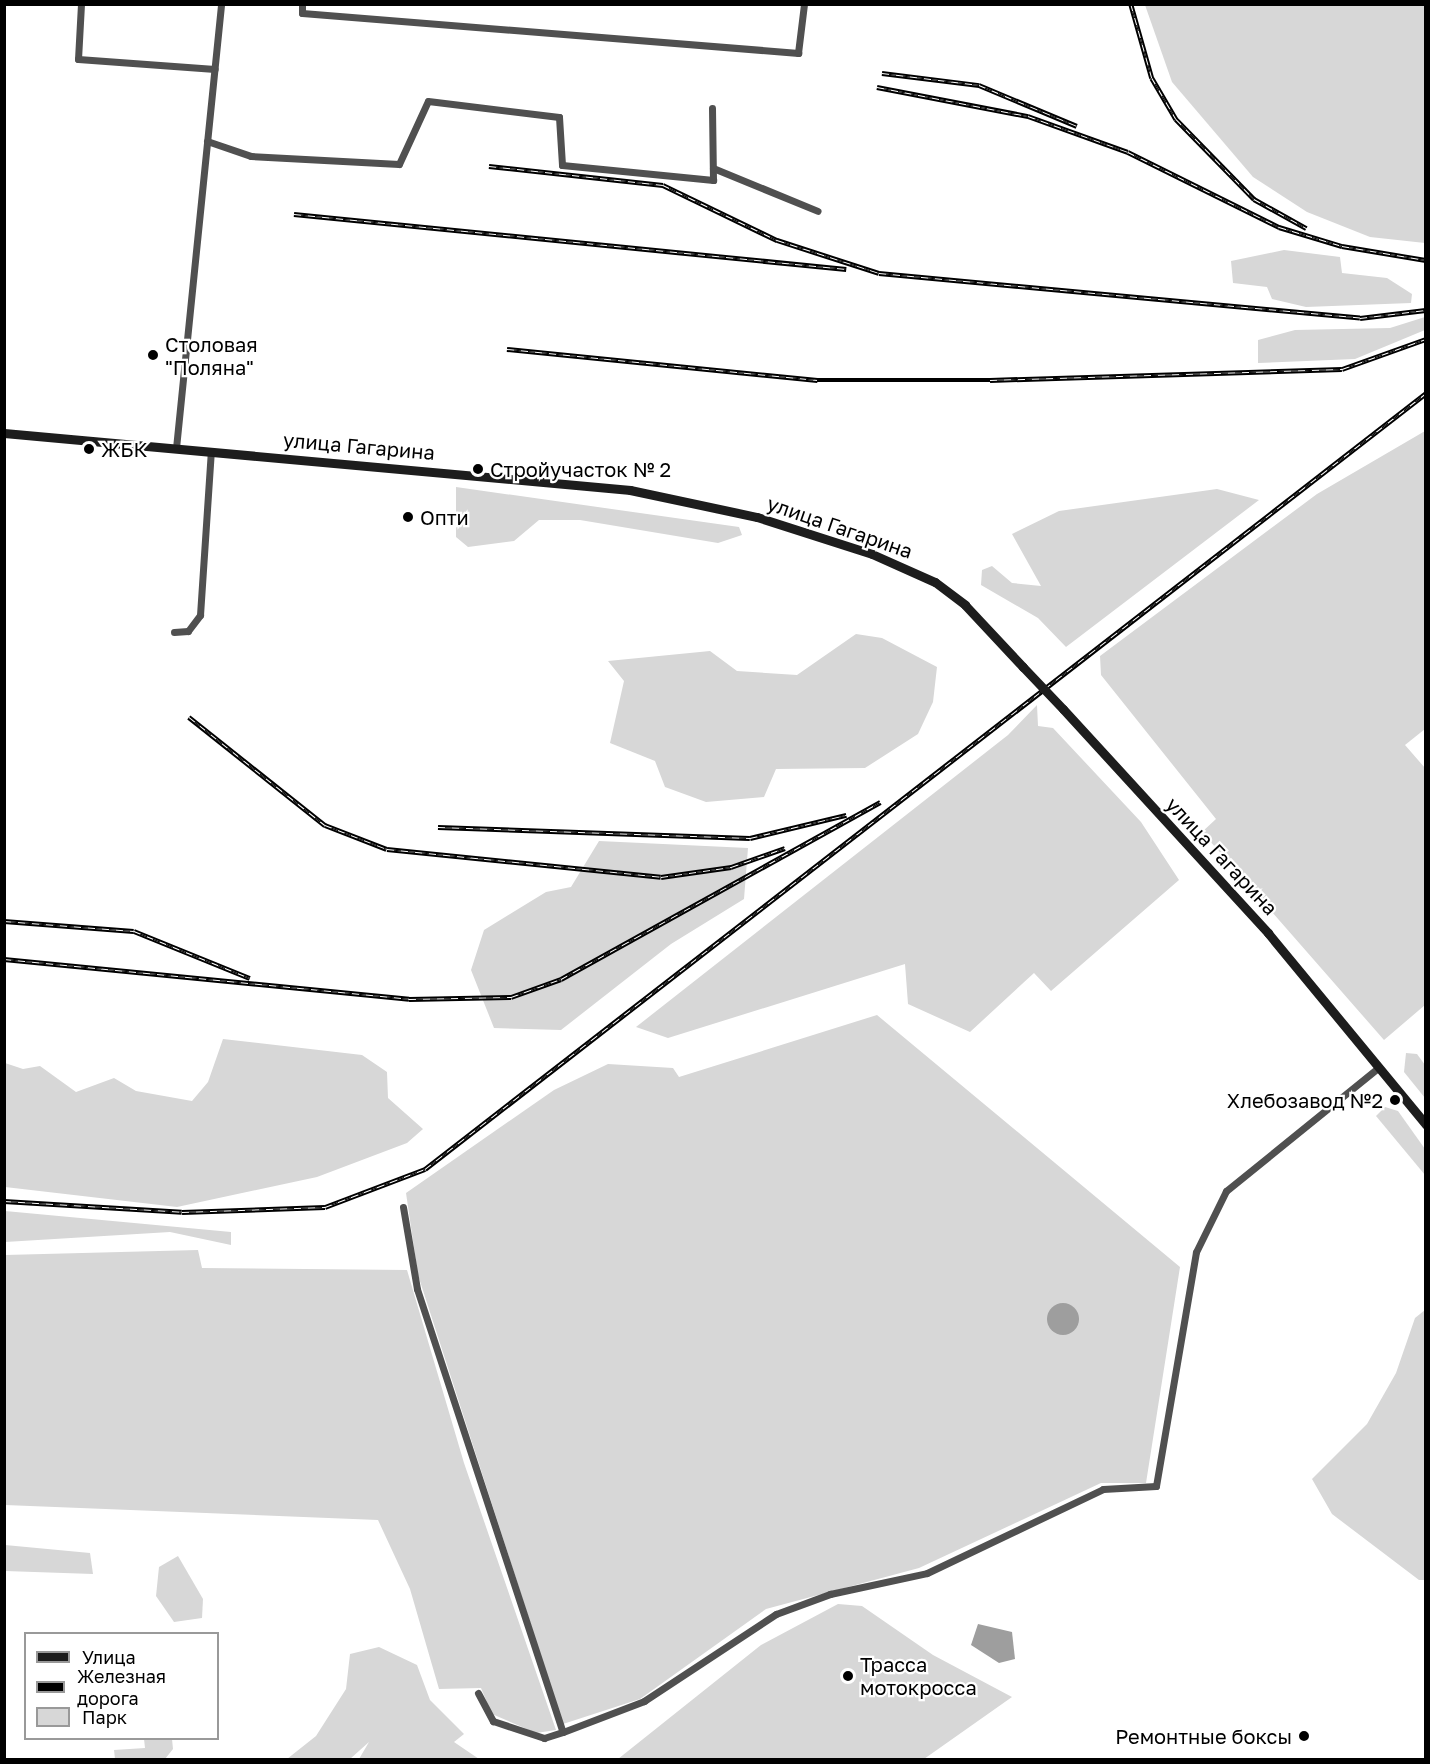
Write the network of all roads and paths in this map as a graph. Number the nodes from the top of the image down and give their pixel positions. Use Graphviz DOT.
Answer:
graph roads {
  1 [pos="81,4"];
  2 [pos="221,4"];
  3 [pos="302,4"];
  4 [pos="804,4"];
  5 [pos="214,69"];
  6 [pos="712,108"];
  7 [pos="207,141"];
  8 [pos="713,168"];
  9 [pos="818,211"];
  10 [pos="4,433"];
  11 [pos="176,448"];
  12 [pos="211,451"];
  13 [pos="174,632"];
  14 [pos="1379,1068"];
  15 [pos="1425,1125"];
  16 [pos="403,1207"];
  17 [pos="478,1693"];
  18 [pos="563,1732"];
  1 -- 5 [label="street"];
  2 -- 5 [label="street"];
  3 -- 4 [label="street"];
  5 -- 7 [label="street"];
  6 -- 8 [label="street"];
  7 -- 8 [label="street"];
  7 -- 11 [label="street"];
  8 -- 9 [label="street"];
  10 -- 11 [label="main road, улица Гагарина"];
  11 -- 12 [label="main road, улица Гагарина"];
  12 -- 13 [label="street"];
  12 -- 14 [label="main road, улица Гагарина, bridge"];
  14 -- 15 [label="main road, улица Гагарина"];
  14 -- 18 [label="street"];
  16 -- 18 [label="street"];
  17 -- 18 [label="street"];
}
